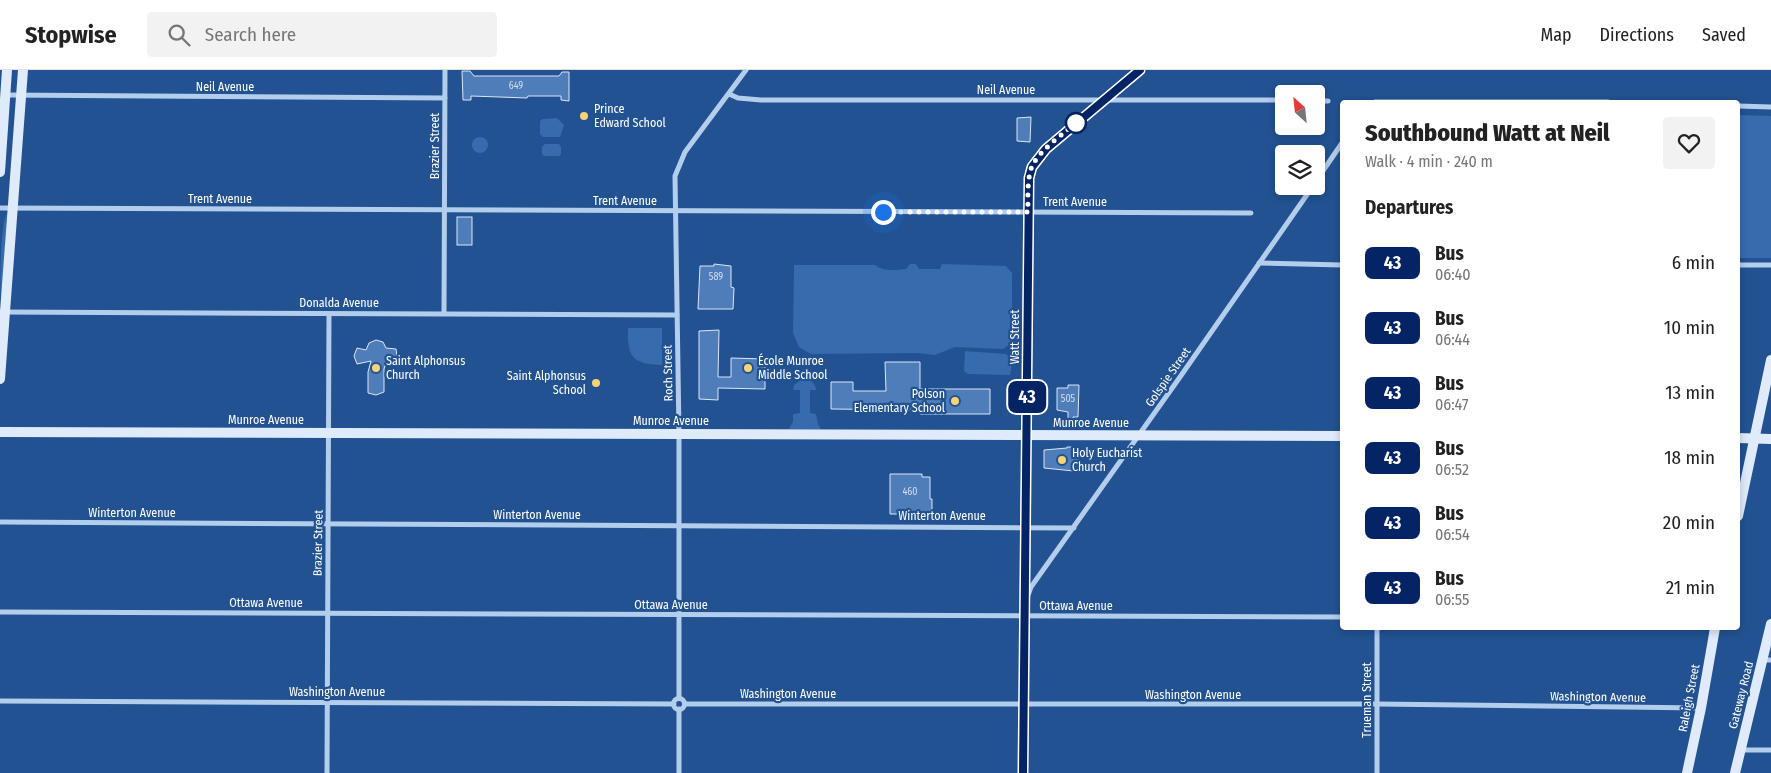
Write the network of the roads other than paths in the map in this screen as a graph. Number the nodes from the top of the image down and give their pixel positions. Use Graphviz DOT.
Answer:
graph roads {
  1 [pos="7,70"];
  2 [pos="23,70"];
  3 [pos="445,70"];
  4 [pos="746,70"];
  5 [pos="1140,70"];
  6 [pos="729,94"];
  7 [pos="5,95"];
  8 [pos="21,96"];
  9 [pos="445,98"];
  10 [pos="1103,100"];
  11 [pos="1275,100"];
  12 [pos="1325,101"];
  13 [pos="1328,101"];
  14 [pos="1740,106"];
  15 [pos="1771,107"];
  16 [pos="2,116"];
  17 [pos="20,117"];
  18 [pos="1340,146"];
  19 [pos="1325,168"];
  20 [pos="0,172"];
  21 [pos="1307,195"];
  22 [pos="0,208"];
  23 [pos="13,208"];
  24 [pos="444,210"];
  25 [pos="675,211"];
  26 [pos="1028,212"];
  27 [pos="1251,213"];
  28 [pos="1259,264"];
  29 [pos="1340,265"];
  30 [pos="1740,265"];
  31 [pos="1771,265"];
  32 [pos="2,312"];
  33 [pos="444,313"];
  34 [pos="329,314"];
  35 [pos="677,315"];
  36 [pos="1771,360"];
  37 [pos="0,379"];
  38 [pos="0,432"];
  39 [pos="328,432"];
  40 [pos="679,433"];
  41 [pos="1138,435"];
  42 [pos="1027,436"];
  43 [pos="1340,436"];
  44 [pos="1740,438"];
  45 [pos="1754,438"];
  46 [pos="1771,438"];
  47 [pos="1740,506"];
  48 [pos="0,522"];
  49 [pos="329,524"];
  50 [pos="679,526"];
  51 [pos="1025,526"];
  52 [pos="1074,528"];
  53 [pos="1025,605"];
  54 [pos="0,612"];
  55 [pos="328,614"];
  56 [pos="679,615"];
  57 [pos="1025,616"];
  58 [pos="1340,618"];
  59 [pos="1771,624"];
  60 [pos="1377,630"];
  61 [pos="1714,630"];
  62 [pos="1767,660"];
  63 [pos="679,698"];
  64 [pos="0,701"];
  65 [pos="328,702"];
  66 [pos="674,704"];
  67 [pos="684,704"];
  68 [pos="1377,704"];
  69 [pos="1024,705"];
  70 [pos="1701,708"];
  71 [pos="679,709"];
  72 [pos="1740,750"];
  73 [pos="1771,750"];
  74 [pos="327,773"];
  75 [pos="679,773"];
  76 [pos="1023,773"];
  77 [pos="1377,773"];
  78 [pos="1687,773"];
  79 [pos="1735,773"];
  1 -- 7 [label="street"];
  2 -- 8 [label="street"];
  3 -- 9 [label="street, Brazier Street"];
  4 -- 6 [label="street, Roch Street"];
  5 -- 10 [label="street, Watt Street"];
  6 -- 10 [label="street, Neil Avenue"];
  6 -- 25 [label="street, Roch Street"];
  7 -- 8 [label="street, Neil Avenue"];
  7 -- 16 [label="street"];
  8 -- 9 [label="street, Neil Avenue"];
  8 -- 17 [label="street"];
  9 -- 24 [label="street, Brazier Street"];
  10 -- 11 [label="street, Neil Avenue"];
  10 -- 26 [label="street, Watt Street"];
  12 -- 13 [label="street"];
  14 -- 15 [label="street"];
  16 -- 17 [label="street"];
  16 -- 20 [label="street"];
  17 -- 23 [label="street"];
  18 -- 19 [label="street"];
  21 -- 28 [label="street, Golspie Street"];
  22 -- 23 [label="street, Trent Avenue"];
  23 -- 24 [label="street, Trent Avenue"];
  23 -- 32 [label="street"];
  24 -- 25 [label="street, Trent Avenue"];
  24 -- 33 [label="street, Brazier Street"];
  25 -- 26 [label="street, Trent Avenue"];
  25 -- 35 [label="street, Roch Street"];
  26 -- 27 [label="street, Trent Avenue"];
  26 -- 42 [label="street, Watt Street"];
  28 -- 29 [label="street"];
  28 -- 41 [label="street, Golspie Street"];
  30 -- 31 [label="street"];
  32 -- 34 [label="street, Donalda Avenue"];
  32 -- 37 [label="street"];
  33 -- 34 [label="street, Donalda Avenue"];
  33 -- 35 [label="street, Donalda Avenue"];
  34 -- 39 [label="street, Brazier Street"];
  35 -- 40 [label="street, Roch Street"];
  36 -- 45 [label="street"];
  38 -- 39 [label="street, Munroe Avenue"];
  39 -- 40 [label="street, Munroe Avenue"];
  39 -- 49 [label="street, Brazier Street"];
  40 -- 42 [label="street, Munroe Avenue"];
  40 -- 50 [label="street, Roch Street"];
  41 -- 42 [label="street, Munroe Avenue"];
  41 -- 43 [label="street, Munroe Avenue"];
  41 -- 52 [label="street, Golspie Street"];
  42 -- 51 [label="street, Watt Street"];
  44 -- 45 [label="street"];
  45 -- 46 [label="street"];
  45 -- 47 [label="street"];
  48 -- 49 [label="street, Winterton Avenue"];
  49 -- 50 [label="street, Winterton Avenue"];
  49 -- 55 [label="street, Brazier Street"];
  50 -- 51 [label="street, Winterton Avenue"];
  50 -- 56 [label="street, Roch Street"];
  51 -- 52 [label="street, Winterton Avenue"];
  51 -- 53 [label="street, Watt Street"];
  52 -- 53 [label="street, Golspie Street"];
  53 -- 57 [label="street, Watt Street"];
  54 -- 55 [label="street, Ottawa Avenue"];
  55 -- 56 [label="street, Ottawa Avenue"];
  55 -- 65 [label="street, Brazier Street"];
  56 -- 57 [label="street, Ottawa Avenue"];
  56 -- 63 [label="street, Roch Street"];
  57 -- 58 [label="street, Ottawa Avenue"];
  57 -- 69 [label="street, Watt Street"];
  59 -- 62 [label="street, Gateway Road"];
  60 -- 68 [label="street, Trueman Street"];
  61 -- 70 [label="street, Raleigh Street"];
  62 -- 72 [label="street, Gateway Road"];
  63 -- 66 [label="street"];
  63 -- 67 [label="street"];
  64 -- 65 [label="street, Washington Avenue"];
  65 -- 66 [label="street, Washington Avenue"];
  65 -- 74 [label="street, Brazier Street"];
  66 -- 71 [label="street"];
  67 -- 69 [label="street, Washington Avenue"];
  67 -- 71 [label="street"];
  68 -- 69 [label="street, Washington Avenue"];
  68 -- 70 [label="street, Washington Avenue"];
  68 -- 77 [label="street, Trueman Street"];
  69 -- 76 [label="street, Watt Street"];
  70 -- 78 [label="street, Raleigh Street"];
  71 -- 75 [label="street"];
  72 -- 73 [label="street"];
  72 -- 79 [label="street, Gateway Road"];
}
